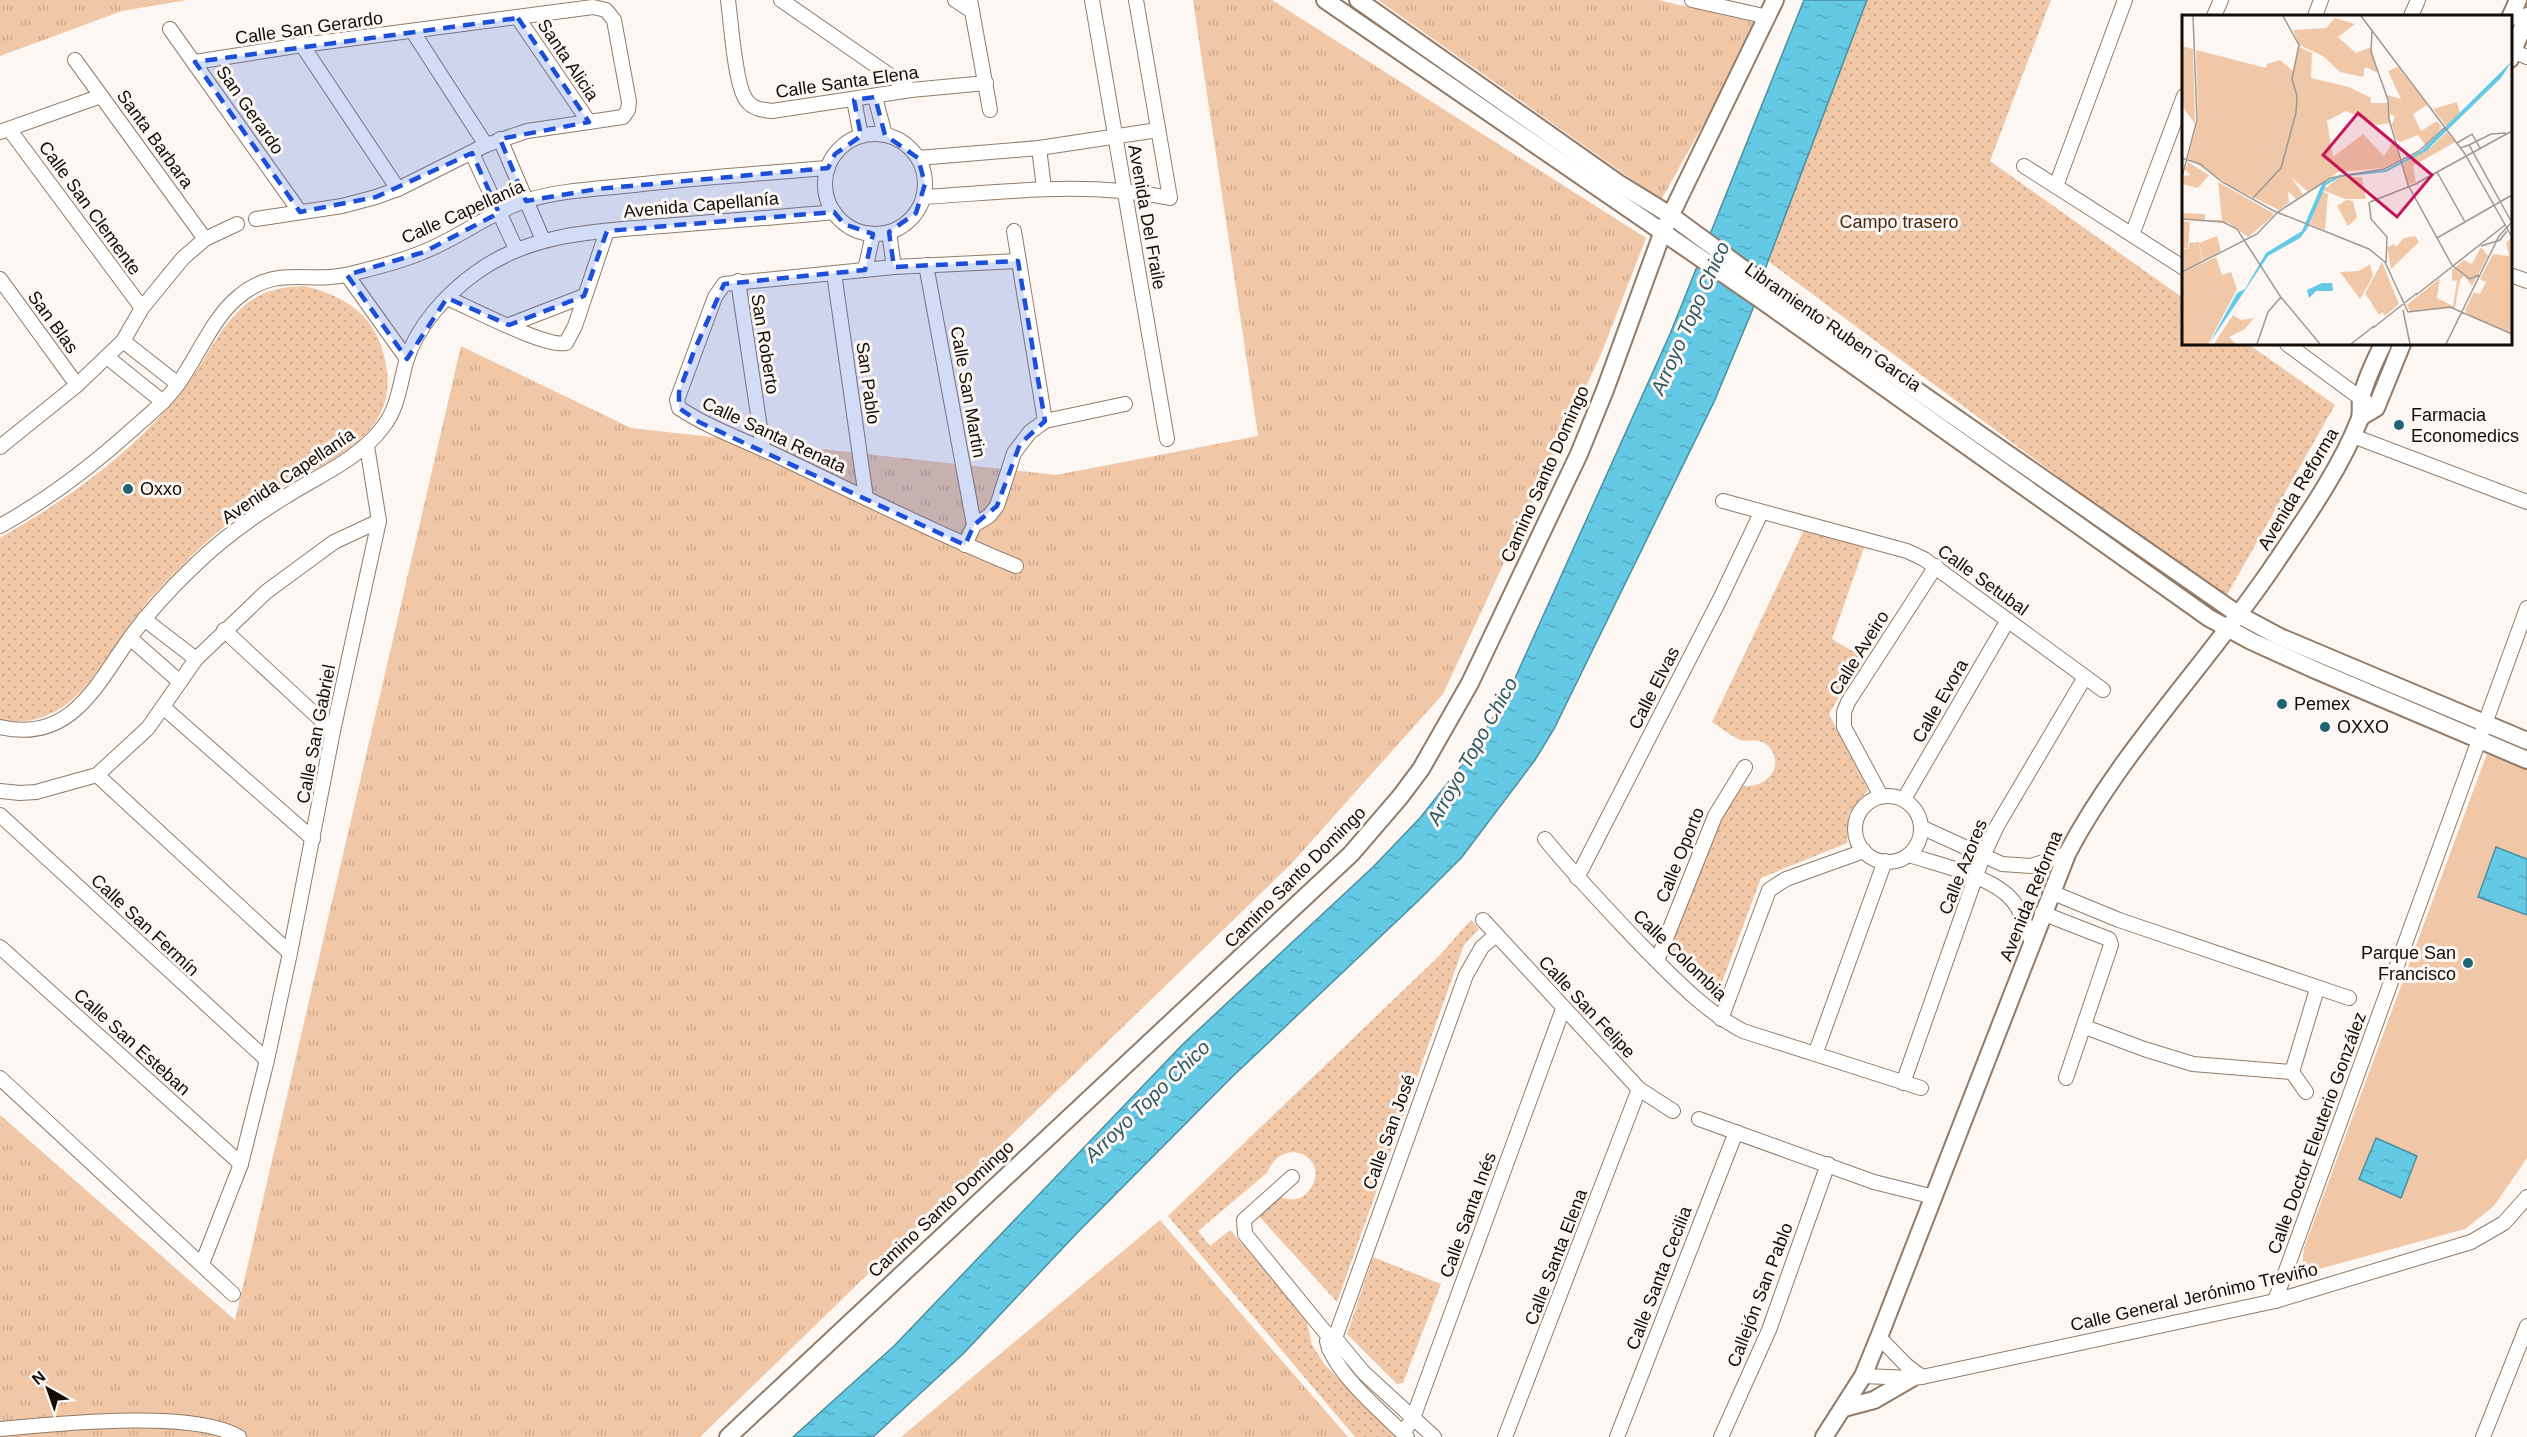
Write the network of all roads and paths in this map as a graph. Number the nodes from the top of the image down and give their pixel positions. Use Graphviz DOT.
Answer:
graph roads {
  1 [pos="728,0"];
  2 [pos="781,0"];
  3 [pos="955,0"];
  4 [pos="1092,0"];
  5 [pos="1136,0"];
  6 [pos="1325,0"];
  7 [pos="1358,0"];
  8 [pos="1692,0"];
  9 [pos="1775,0"];
  10 [pos="2125,0"];
  11 [pos="2221,0"];
  12 [pos="2321,0"];
  13 [pos="2418,0"];
  14 [pos="2518,0"];
  15 [pos="971,5"];
  16 [pos="1743,5"];
  17 [pos="2214,15"];
  18 [pos="2315,15"];
  19 [pos="2411,15"];
  20 [pos="2512,15"];
  21 [pos="2527,16"];
  22 [pos="1768,17"];
  23 [pos="518,18"];
  24 [pos="170,29"];
  25 [pos="413,32"];
  26 [pos="303,45"];
  27 [pos="2515,54"];
  28 [pos="75,60"];
  29 [pos="195,62"];
  30 [pos="986,83"];
  31 [pos="911,90"];
  32 [pos="101,96"];
  33 [pos="875,97"];
  34 [pos="854,99"];
  35 [pos="2182,101"];
  36 [pos="990,110"];
  37 [pos="589,122"];
  38 [pos="5,130"];
  39 [pos="1158,130"];
  40 [pos="885,135"];
  41 [pos="1114,135"];
  42 [pos="861,136"];
  43 [pos="500,140"];
  44 [pos="486,145"];
  45 [pos="1039,148"];
  46 [pos="472,153"];
  47 [pos="918,158"];
  48 [pos="2024,166"];
  49 [pos="828,168"];
  50 [pos="2056,186"];
  51 [pos="1044,188"];
  52 [pos="398,189"];
  53 [pos="1124,190"];
  54 [pos="923,197"];
  55 [pos="526,201"];
  56 [pos="300,212"];
  57 [pos="834,212"];
  58 [pos="498,213"];
  59 [pos="1670,215"];
  60 [pos="256,219"];
  61 [pos="237,224"];
  62 [pos="607,231"];
  63 [pos="1014,231"];
  64 [pos="889,232"];
  65 [pos="873,234"];
  66 [pos="2132,235"];
  67 [pos="205,239"];
  68 [pos="1660,239"];
  69 [pos="543,240"];
  70 [pos="516,249"];
  71 [pos="1018,261"];
  72 [pos="926,265"];
  73 [pos="894,267"];
  74 [pos="2182,267"];
  75 [pos="865,270"];
  76 [pos="834,273"];
  77 [pos="347,275"];
  78 [pos="2512,275"];
  79 [pos="0,279"];
  80 [pos="738,281"];
  81 [pos="2527,281"];
  82 [pos="1764,293"];
  83 [pos="584,296"];
  84 [pos="447,298"];
  85 [pos="142,308"];
  86 [pos="509,325"];
  87 [pos="123,341"];
  88 [pos="2288,345"];
  89 [pos="2383,345"];
  90 [pos="2402,345"];
  91 [pos="107,357"];
  92 [pos="407,359"];
  93 [pos="178,384"];
  94 [pos="77,385"];
  95 [pos="2361,400"];
  96 [pos="163,402"];
  97 [pos="1125,404"];
  98 [pos="2376,408"];
  99 [pos="2361,417"];
  100 [pos="1045,421"];
  101 [pos="2353,436"];
  102 [pos="1167,439"];
  103 [pos="1,444"];
  104 [pos="367,446"];
  105 [pos="763,448"];
  106 [pos="866,498"];
  107 [pos="1723,501"];
  108 [pos="2527,502"];
  109 [pos="1761,513"];
  110 [pos="379,521"];
  111 [pos="974,525"];
  112 [pos="0,526"];
  113 [pos="965,545"];
  114 [pos="1016,566"];
  115 [pos="1936,566"];
  116 [pos="2527,608"];
  117 [pos="2239,615"];
  118 [pos="144,620"];
  119 [pos="2008,620"];
  120 [pos="224,630"];
  121 [pos="2228,630"];
  122 [pos="2256,634"];
  123 [pos="130,638"];
  124 [pos="196,659"];
  125 [pos="2085,677"];
  126 [pos="180,682"];
  127 [pos="2103,690"];
  128 [pos="163,707"];
  129 [pos="2485,725"];
  130 [pos="0,727"];
  131 [pos="333,731"];
  132 [pos="2479,741"];
  133 [pos="2527,741"];
  134 [pos="2527,760"];
  135 [pos="1745,767"];
  136 [pos="97,775"];
  137 [pos="0,791"];
  138 [pos="1881,796"];
  139 [pos="1904,799"];
  140 [pos="0,815"];
  141 [pos="1921,827"];
  142 [pos="1545,838"];
  143 [pos="313,839"];
  144 [pos="1864,851"];
  145 [pos="2067,854"];
  146 [pos="1909,855"];
  147 [pos="1983,856"];
  148 [pos="1885,861"];
  149 [pos="1577,878"];
  150 [pos="1975,878"];
  151 [pos="2051,892"];
  152 [pos="2042,913"];
  153 [pos="1483,920"];
  154 [pos="1496,935"];
  155 [pos="2032,943"];
  156 [pos="0,947"];
  157 [pos="290,953"];
  158 [pos="1657,961"];
  159 [pos="2317,988"];
  160 [pos="2349,998"];
  161 [pos="1563,1009"];
  162 [pos="1721,1019"];
  163 [pos="2085,1027"];
  164 [pos="1816,1052"];
  165 [pos="267,1060"];
  166 [pos="2292,1072"];
  167 [pos="0,1078"];
  168 [pos="2066,1078"];
  169 [pos="1903,1083"];
  170 [pos="1921,1088"];
  171 [pos="1639,1089"];
  172 [pos="2306,1092"];
  173 [pos="1673,1111"];
  174 [pos="1699,1119"];
  175 [pos="1736,1132"];
  176 [pos="241,1164"];
  177 [pos="1828,1164"];
  178 [pos="1292,1177"];
  179 [pos="1934,1197"];
  180 [pos="2527,1197"];
  181 [pos="202,1264"];
  182 [pos="233,1294"];
  183 [pos="2275,1301"];
  184 [pos="2527,1326"];
  185 [pos="1879,1337"];
  186 [pos="1330,1340"];
  187 [pos="1863,1376"];
  188 [pos="1917,1377"];
  189 [pos="1844,1408"];
  190 [pos="1413,1418"];
  191 [pos="0,1429"];
  192 [pos="1405,1435"];
  193 [pos="239,1437"];
  194 [pos="728,1437"];
  195 [pos="1434,1437"];
  196 [pos="1505,1437"];
  197 [pos="1617,1437"];
  198 [pos="1721,1437"];
  199 [pos="1824,1437"];
  200 [pos="2483,1437"];
  1 -- 34 [label="street, Calle Santa Elena"];
  2 -- 31 [label="street"];
  3 -- 15 [label="street"];
  4 -- 41 [label="street, Avenida Del Fraile"];
  5 -- 39 [label="street, Avenida Del Fraile"];
  6 -- 68 [label="street, Libramiento Ruben Garcia"];
  7 -- 59 [label="street, Libramiento Ruben Garcia"];
  8 -- 16 [label="street"];
  9 -- 22 [label="street, Camino Santo Domingo"];
  10 -- 50 [label="street"];
  11 -- 17 [label="street"];
  12 -- 18 [label="street"];
  13 -- 19 [label="street"];
  14 -- 20 [label="street"];
  15 -- 30 [label="street"];
  16 -- 22 [label="street"];
  21 -- 27 [label="street"];
  22 -- 59 [label="street, Camino Santo Domingo"];
  23 -- 25 [label="street, Calle San Gerardo"];
  23 -- 37 [label="street, Santa Alicia"];
  23 -- 37 [label="street, Calle San Gerardo"];
  24 -- 29 [label="street, San Gerardo"];
  25 -- 26 [label="street, Calle San Gerardo"];
  25 -- 44 [label="street"];
  26 -- 29 [label="street, Calle San Gerardo"];
  26 -- 52 [label="street"];
  28 -- 32 [label="street, Santa Barbara"];
  29 -- 56 [label="street, San Gerardo"];
  30 -- 31 [label="street, Calle Santa Elena"];
  30 -- 36 [label="street"];
  31 -- 33 [label="street, Calle Santa Elena"];
  32 -- 38 [label="street"];
  32 -- 67 [label="street, Santa Barbara"];
  33 -- 34 [label="street, Calle Santa Elena"];
  33 -- 40 [label="street"];
  34 -- 42 [label="street"];
  35 -- 66 [label="street"];
  37 -- 43 [label="street"];
  38 -- 85 [label="street, Calle San Clemente"];
  39 -- 41 [label="street"];
  39 -- 53 [label="street, Avenida Del Fraile"];
  40 -- 42 [label="street"];
  40 -- 47 [label="street"];
  41 -- 45 [label="street"];
  41 -- 53 [label="street, Avenida Del Fraile"];
  42 -- 49 [label="street"];
  43 -- 44 [label="street"];
  43 -- 55 [label="street"];
  44 -- 46 [label="street"];
  45 -- 47 [label="street"];
  45 -- 51 [label="street"];
  46 -- 52 [label="street"];
  46 -- 58 [label="street"];
  47 -- 54 [label="street"];
  48 -- 50 [label="street"];
  49 -- 55 [label="street, Calle Capellanía"];
  49 -- 57 [label="street"];
  50 -- 66 [label="street"];
  51 -- 53 [label="street"];
  51 -- 54 [label="street"];
  52 -- 56 [label="street"];
  53 -- 102 [label="street, Avenida Del Fraile"];
  54 -- 64 [label="street"];
  55 -- 58 [label="street, Calle Capellanía"];
  55 -- 69 [label="street"];
  56 -- 60 [label="street"];
  57 -- 62 [label="street, Avenida Capellanía"];
  57 -- 65 [label="street"];
  58 -- 70 [label="street"];
  58 -- 77 [label="street, Calle Capellanía"];
  59 -- 68 [label="street, Camino Santo Domingo"];
  59 -- 82 [label="street, Libramiento Ruben Garcia"];
  61 -- 67 [label="street"];
  62 -- 69 [label="street, Avenida Capellanía"];
  62 -- 83 [label="street"];
  63 -- 71 [label="street"];
  64 -- 65 [label="street"];
  64 -- 73 [label="street"];
  65 -- 75 [label="street"];
  66 -- 74 [label="street"];
  67 -- 85 [label="street"];
  68 -- 82 [label="street, Libramiento Ruben Garcia"];
  68 -- 194 [label="street, Camino Santo Domingo"];
  69 -- 70 [label="street, Avenida Capellanía"];
  70 -- 84 [label="street, Avenida Capellanía"];
  71 -- 72 [label="street, Calle Santa Renata"];
  71 -- 100 [label="street"];
  72 -- 73 [label="street, Calle Santa Renata"];
  72 -- 111 [label="street, Calle San Martin"];
  73 -- 75 [label="street, Calle Santa Renata"];
  75 -- 76 [label="street, Calle Santa Renata"];
  76 -- 80 [label="street, Calle Santa Renata"];
  76 -- 106 [label="street, San Pablo"];
  77 -- 92 [label="street"];
  77 -- 93 [label="street, Calle Capellanía"];
  78 -- 81 [label="street"];
  79 -- 94 [label="street, San Blas"];
  80 -- 105 [label="street, San Roberto"];
  80 -- 105 [label="street, Calle Santa Renata"];
  82 -- 117 [label="street, Libramiento Ruben Garcia"];
  82 -- 121 [label="street, Libramiento Ruben Garcia"];
  83 -- 86 [label="street"];
  83 -- 86 [label="street"];
  84 -- 86 [label="street"];
  84 -- 92 [label="street, Avenida Capellanía"];
  85 -- 87 [label="street"];
  87 -- 91 [label="street"];
  87 -- 93 [label="street"];
  88 -- 95 [label="street"];
  89 -- 95 [label="street, Avenida Reforma"];
  90 -- 98 [label="street"];
  91 -- 94 [label="street"];
  91 -- 96 [label="street"];
  92 -- 104 [label="street, Avenida Capellanía"];
  93 -- 96 [label="street, Calle Capellanía"];
  94 -- 103 [label="street"];
  95 -- 98 [label="street"];
  95 -- 99 [label="street, Avenida Reforma"];
  96 -- 112 [label="street, Calle Capellanía"];
  97 -- 100 [label="street"];
  98 -- 99 [label="street, Avenida Reforma"];
  99 -- 101 [label="street, Avenida Reforma"];
  100 -- 111 [label="street"];
  101 -- 108 [label="street"];
  101 -- 117 [label="street, Avenida Reforma"];
  104 -- 110 [label="street, Calle San Gabriel"];
  104 -- 118 [label="street, Avenida Capellanía"];
  105 -- 106 [label="street, Calle Santa Renata"];
  106 -- 113 [label="street, Calle Santa Renata"];
  107 -- 109 [label="street, Calle Setubal"];
  109 -- 115 [label="street, Calle Setubal"];
  109 -- 149 [label="street, Calle Elvas"];
  110 -- 120 [label="street"];
  110 -- 131 [label="street, Calle San Gabriel"];
  111 -- 113 [label="street"];
  113 -- 114 [label="street, Calle Santa Renata"];
  115 -- 119 [label="street, Calle Setubal"];
  115 -- 138 [label="street, Calle Aveiro"];
  116 -- 129 [label="street"];
  117 -- 121 [label="street, Avenida Reforma"];
  117 -- 122 [label="street, Libramiento Ruben Garcia"];
  118 -- 123 [label="street, Avenida Capellanía"];
  118 -- 124 [label="street"];
  119 -- 125 [label="street, Calle Setubal"];
  119 -- 139 [label="street, Calle Evora"];
  120 -- 124 [label="street"];
  120 -- 131 [label="street"];
  121 -- 122 [label="street, Libramiento Ruben Garcia"];
  121 -- 145 [label="street, Avenida Reforma"];
  122 -- 129 [label="street"];
  122 -- 132 [label="street"];
  123 -- 126 [label="street"];
  123 -- 130 [label="street, Avenida Capellanía"];
  124 -- 126 [label="street"];
  125 -- 127 [label="street, Calle Setubal"];
  125 -- 147 [label="street, Calle Azores"];
  126 -- 128 [label="street"];
  128 -- 136 [label="street"];
  128 -- 143 [label="street"];
  129 -- 132 [label="street, Calle Doctor Eleuterio González"];
  129 -- 133 [label="street"];
  131 -- 143 [label="street, Calle San Gabriel"];
  132 -- 134 [label="street"];
  132 -- 183 [label="street, Calle Doctor Eleuterio González"];
  135 -- 158 [label="street, Calle Oporto"];
  136 -- 137 [label="street"];
  136 -- 157 [label="street"];
  138 -- 139 [label="street"];
  138 -- 144 [label="street"];
  139 -- 141 [label="street"];
  140 -- 165 [label="street, Calle San Fermín"];
  141 -- 146 [label="street"];
  141 -- 147 [label="street"];
  142 -- 149 [label="street, Calle Colombia"];
  143 -- 157 [label="street, Calle San Gabriel"];
  144 -- 148 [label="street"];
  144 -- 162 [label="street"];
  145 -- 147 [label="street"];
  145 -- 151 [label="street, Avenida Reforma"];
  146 -- 148 [label="street"];
  146 -- 150 [label="street"];
  147 -- 150 [label="street, Calle Azores"];
  148 -- 164 [label="street"];
  149 -- 158 [label="street, Calle Colombia"];
  150 -- 155 [label="street"];
  150 -- 169 [label="street, Calle Azores"];
  151 -- 152 [label="street, Avenida Reforma"];
  151 -- 159 [label="street"];
  152 -- 155 [label="street, Avenida Reforma"];
  152 -- 163 [label="street"];
  153 -- 154 [label="street, Calle San Felipe"];
  154 -- 161 [label="street, Calle San Felipe"];
  154 -- 186 [label="street, Calle San José"];
  155 -- 179 [label="street, Avenida Reforma"];
  156 -- 176 [label="street, Calle San Esteban"];
  157 -- 165 [label="street, Calle San Gabriel"];
  158 -- 162 [label="street, Calle Colombia"];
  159 -- 160 [label="street"];
  159 -- 166 [label="street"];
  161 -- 171 [label="street, Calle San Felipe"];
  161 -- 190 [label="street, Calle Santa Inés"];
  162 -- 164 [label="street, Calle Colombia"];
  163 -- 166 [label="street"];
  163 -- 168 [label="street"];
  164 -- 169 [label="street, Calle Colombia"];
  165 -- 176 [label="street"];
  166 -- 172 [label="street"];
  167 -- 181 [label="street"];
  169 -- 170 [label="street, Calle Colombia"];
  171 -- 173 [label="street, Calle San Felipe"];
  171 -- 196 [label="street, Calle Santa Elena"];
  174 -- 175 [label="street"];
  175 -- 177 [label="street"];
  175 -- 197 [label="street, Calle Santa Cecilia"];
  176 -- 181 [label="street"];
  177 -- 179 [label="street"];
  177 -- 198 [label="street, Callejón San Pablo"];
  178 -- 186 [label="street"];
  179 -- 185 [label="street, Avenida Reforma"];
  180 -- 183 [label="street, Calle General Jerónimo Treviño"];
  181 -- 182 [label="street"];
  183 -- 188 [label="street, Calle General Jerónimo Treviño"];
  184 -- 200 [label="street"];
  185 -- 187 [label="street, Avenida Reforma"];
  185 -- 188 [label="street"];
  186 -- 190 [label="street"];
  186 -- 192 [label="street"];
  187 -- 188 [label="street, Calle General Jerónimo Treviño"];
  187 -- 189 [label="street, Avenida Reforma"];
  188 -- 189 [label="street"];
  189 -- 199 [label="street, Avenida Reforma"];
  190 -- 192 [label="street, Calle Santa Inés"];
  190 -- 195 [label="street"];
  191 -- 193 [label="street"];
}
